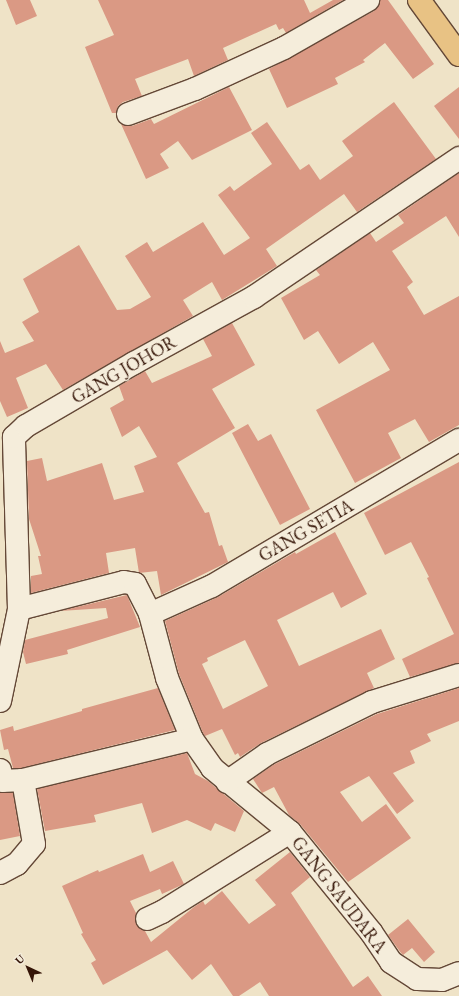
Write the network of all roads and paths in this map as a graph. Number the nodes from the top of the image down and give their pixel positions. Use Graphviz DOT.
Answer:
graph roads {
  1 [pos="368,0"];
  2 [pos="419,0"];
  3 [pos="459,55"];
  4 [pos="128,114"];
  5 [pos="459,158"];
  6 [pos="459,440"];
  7 [pos="150,614"];
  8 [pos="11,619"];
  9 [pos="459,675"];
  10 [pos="0,702"];
  11 [pos="192,738"];
  12 [pos="8,777"];
  13 [pos="227,782"];
  14 [pos="290,832"];
  15 [pos="0,873"];
  16 [pos="147,919"];
  17 [pos="459,973"];
  1 -- 4 [label="street"];
  2 -- 3 [label="main road"];
  5 -- 8 [label="street, GANG JOHOR"];
  6 -- 7 [label="street, GANG SETIA"];
  7 -- 8 [label="street, GANG SAUDARA"];
  7 -- 11 [label="street, GANG SAUDARA"];
  8 -- 10 [label="street, GANG JOHOR"];
  9 -- 13 [label="street"];
  11 -- 12 [label="street"];
  11 -- 13 [label="street, GANG SAUDARA"];
  12 -- 15 [label="street"];
  13 -- 14 [label="street, GANG SAUDARA"];
  14 -- 16 [label="street"];
  14 -- 17 [label="street, GANG SAUDARA"];
}
